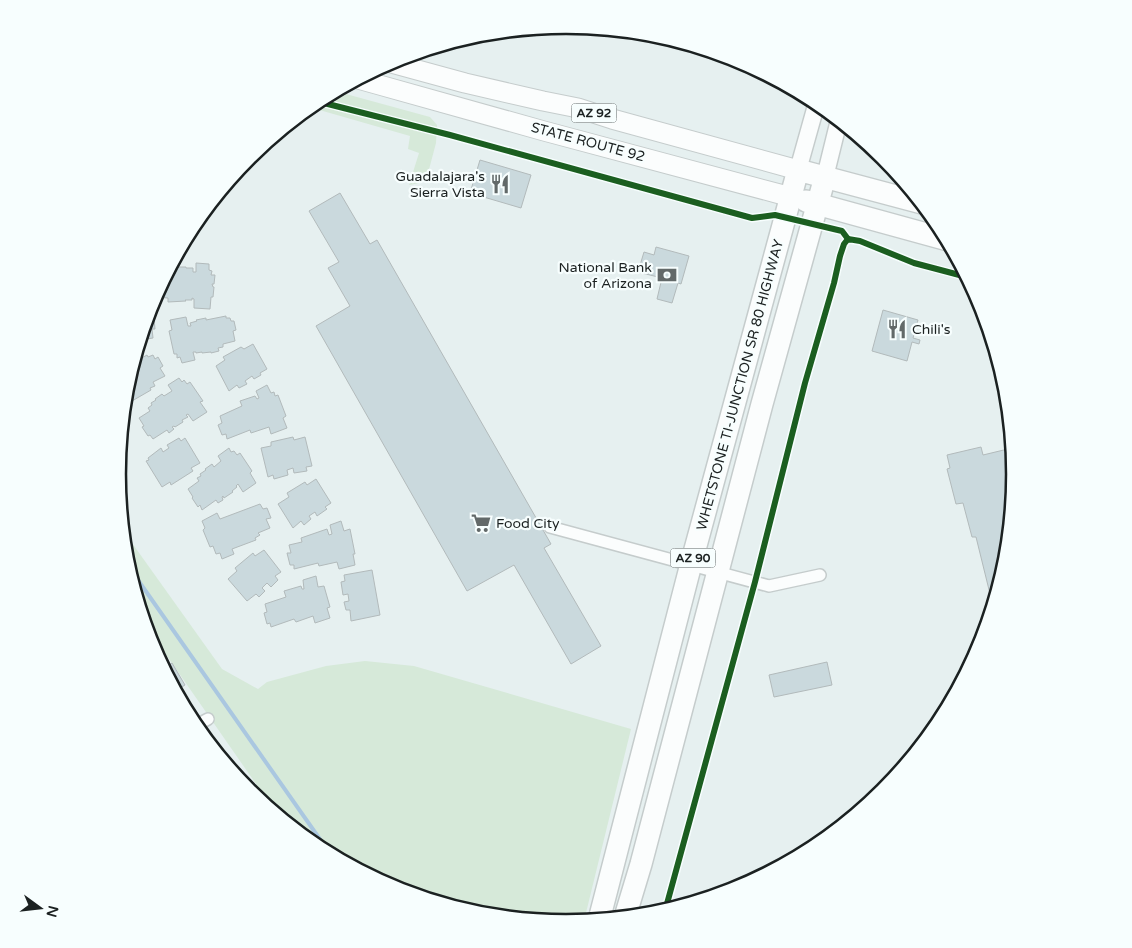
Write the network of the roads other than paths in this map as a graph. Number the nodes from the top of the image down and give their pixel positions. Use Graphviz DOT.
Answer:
graph roads {
  1 [pos="401,66"];
  2 [pos="367,81"];
  3 [pos="815,111"];
  4 [pos="837,128"];
  5 [pos="798,170"];
  6 [pos="825,177"];
  7 [pos="791,197"];
  8 [pos="911,201"];
  9 [pos="818,204"];
  10 [pos="937,237"];
  11 [pos="550,527"];
  12 [pos="691,564"];
  13 [pos="718,572"];
  14 [pos="820,575"];
  15 [pos="208,718"];
  16 [pos="202,722"];
  17 [pos="627,909"];
  18 [pos="601,912"];
  1 -- 5 [label="main road, STATE ROUTE 92 / AZ 92"];
  2 -- 7 [label="main road, STATE ROUTE 92 / AZ 92"];
  3 -- 5 [label="main road"];
  4 -- 6 [label="main road"];
  5 -- 6 [label="highway"];
  5 -- 7 [label="highway, WHETSTONE TI-JUNCTION SR 80 HIGHWAY / AZ 90"];
  6 -- 8 [label="highway"];
  6 -- 9 [label="highway, WHETSTONE TI-JUNCTION SR 80 HIGHWAY / AZ 90"];
  7 -- 9 [label="highway, STATE ROUTE 92 / AZ 92"];
  7 -- 12 [label="highway, WHETSTONE TI-JUNCTION SR 80 HIGHWAY / AZ 90"];
  9 -- 10 [label="highway, STATE ROUTE 92"];
  9 -- 13 [label="highway, WHETSTONE TI-JUNCTION SR 80 HIGHWAY / AZ 90"];
  11 -- 12 [label="street"];
  12 -- 13 [label="street"];
  12 -- 18 [label="highway, WHETSTONE TI-JUNCTION SR 80 HIGHWAY / AZ 90"];
  13 -- 14 [label="street"];
  13 -- 17 [label="highway, WHETSTONE TI-JUNCTION SR 80 HIGHWAY / AZ 90"];
  15 -- 16 [label="street"];
}
